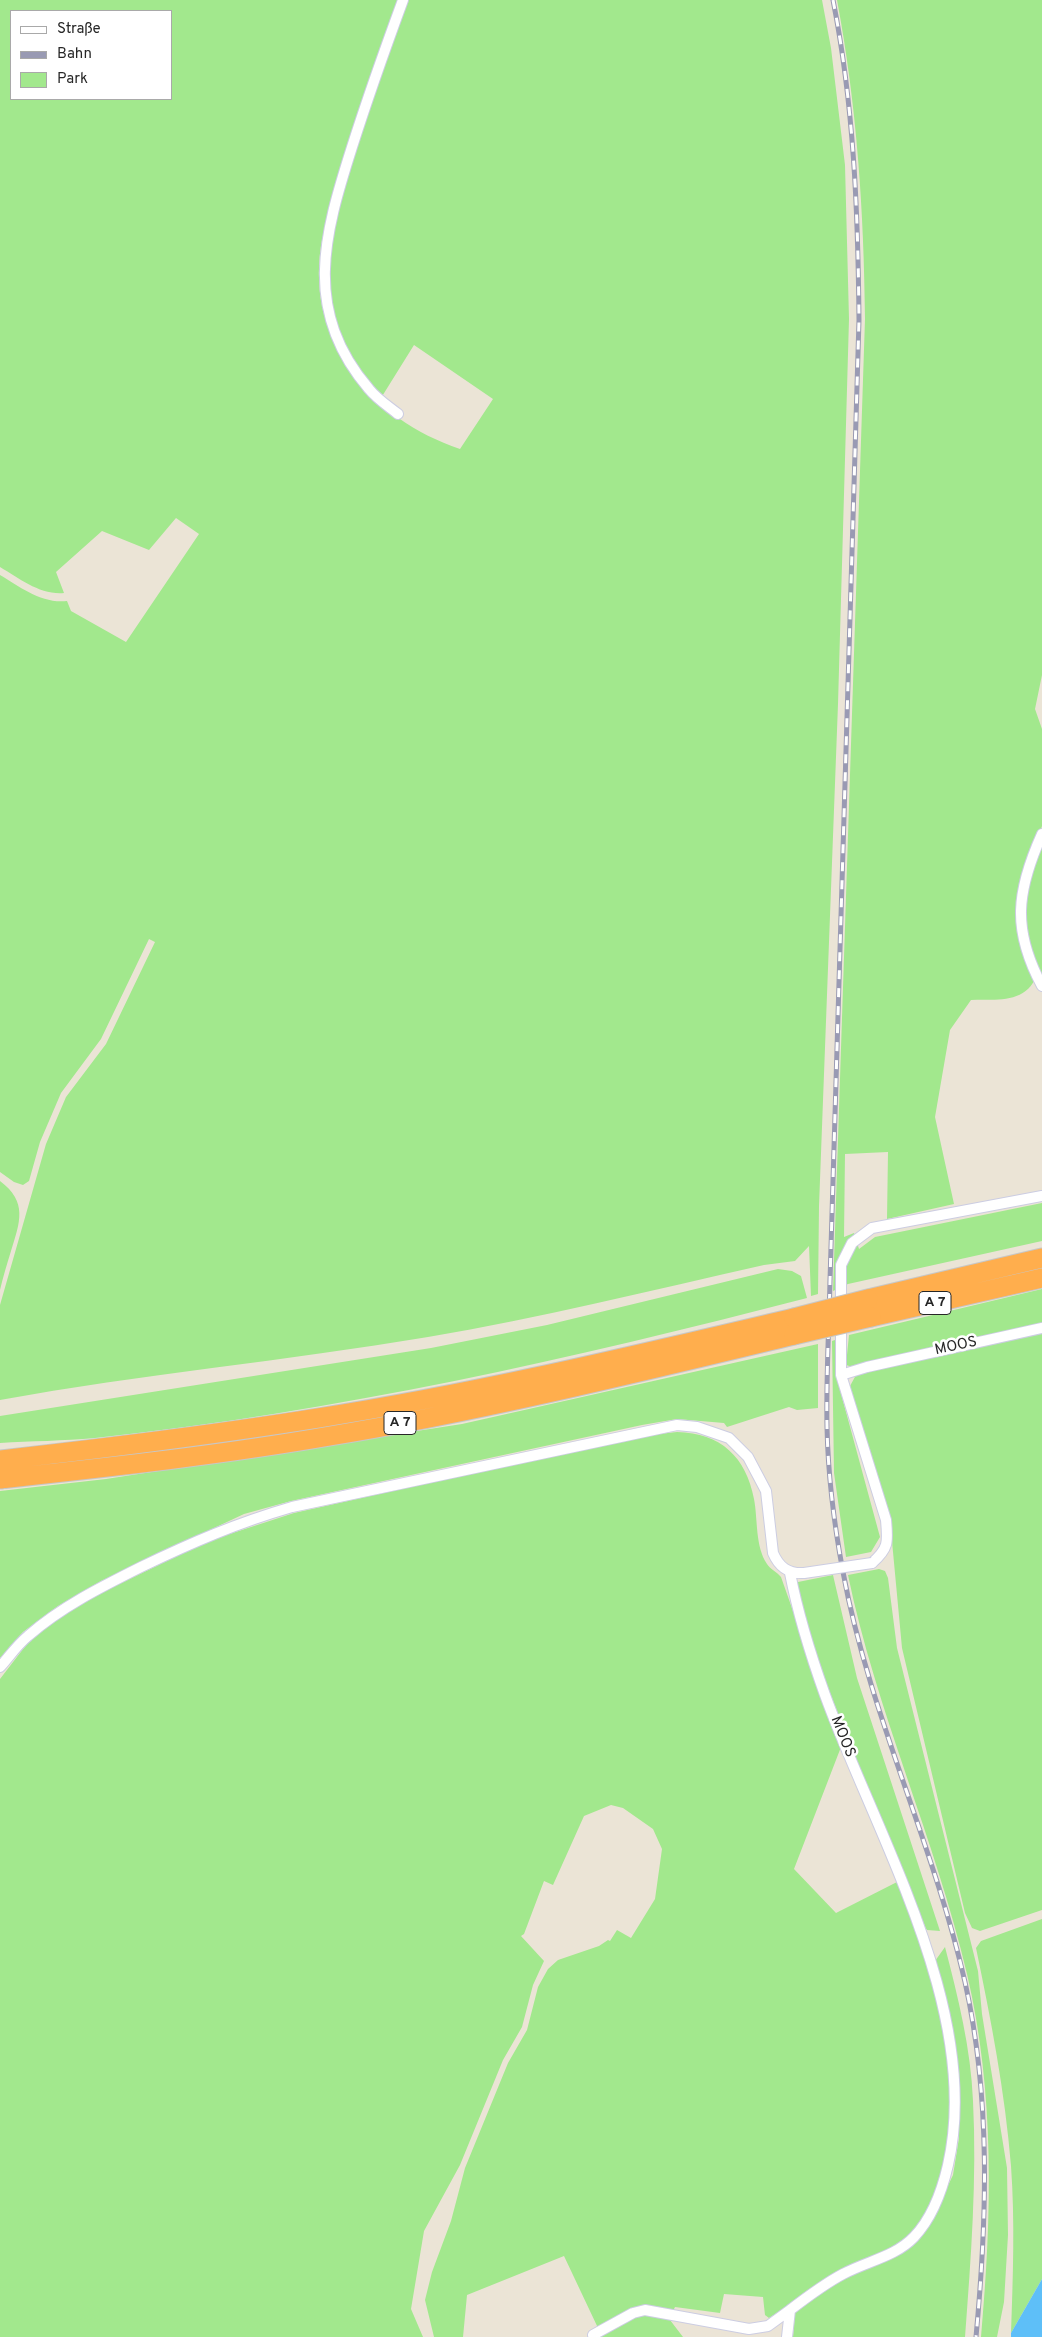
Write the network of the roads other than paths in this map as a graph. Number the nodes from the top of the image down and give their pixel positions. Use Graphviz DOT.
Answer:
graph roads {
  1 [pos="403,0"];
  2 [pos="398,414"];
  3 [pos="1042,834"];
  4 [pos="1042,986"];
  5 [pos="1042,1196"];
  6 [pos="1042,1258"];
  7 [pos="1042,1278"];
  8 [pos="870,1308"];
  9 [pos="794,1327"];
  10 [pos="1042,1328"];
  11 [pos="842,1375"];
  12 [pos="0,1460"];
  13 [pos="0,1479"];
  14 [pos="790,1573"];
  15 [pos="0,1667"];
  16 [pos="790,2310"];
  17 [pos="594,2337"];
  18 [pos="787,2337"];
  1 -- 2 [label="street"];
  3 -- 4 [label="street"];
  5 -- 11 [label="street"];
  6 -- 8 [label="highway, A 7"];
  7 -- 8 [label="highway, A 7"];
  8 -- 9 [label="highway, A 7, bridge"];
  9 -- 12 [label="highway, A 7"];
  9 -- 13 [label="highway, A 7"];
  10 -- 11 [label="street, MOOS"];
  11 -- 14 [label="street, bridge"];
  14 -- 15 [label="street"];
  14 -- 16 [label="street, MOOS"];
  16 -- 17 [label="street, MOOS"];
  16 -- 18 [label="street"];
}
